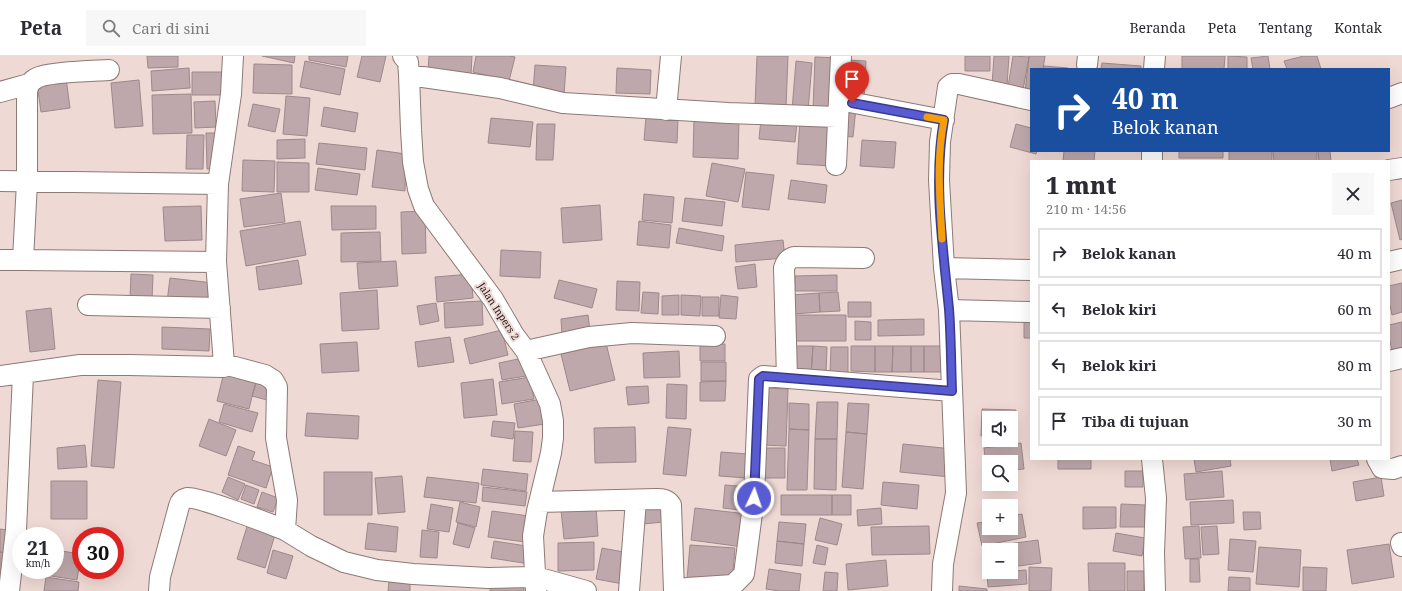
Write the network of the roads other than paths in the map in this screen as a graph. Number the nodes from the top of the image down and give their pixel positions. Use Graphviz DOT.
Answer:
graph roads {
  1 [pos="233,56"];
  2 [pos="404,56"];
  3 [pos="671,56"];
  4 [pos="841,56"];
  5 [pos="1155,56"];
  6 [pos="111,67"];
  7 [pos="1154,68"];
  8 [pos="409,75"];
  9 [pos="29,84"];
  10 [pos="0,92"];
  11 [pos="1402,93"];
  12 [pos="1390,98"];
  13 [pos="1030,100"];
  14 [pos="838,109"];
  15 [pos="666,110"];
  16 [pos="944,120"];
  17 [pos="836,165"];
  18 [pos="1402,168"];
  19 [pos="1390,170"];
  20 [pos="0,180"];
  21 [pos="27,182"];
  22 [pos="218,184"];
  23 [pos="864,258"];
  24 [pos="1402,259"];
  25 [pos="0,260"];
  26 [pos="23,260"];
  27 [pos="216,262"];
  28 [pos="1390,262"];
  29 [pos="944,268"];
  30 [pos="1030,270"];
  31 [pos="88,305"];
  32 [pos="220,308"];
  33 [pos="949,310"];
  34 [pos="1030,312"];
  35 [pos="715,336"];
  36 [pos="526,351"];
  37 [pos="1402,358"];
  38 [pos="1390,361"];
  39 [pos="224,364"];
  40 [pos="23,374"];
  41 [pos="0,376"];
  42 [pos="787,378"];
  43 [pos="952,391"];
  44 [pos="1152,460"];
  45 [pos="1378,460"];
  46 [pos="1402,466"];
  47 [pos="636,500"];
  48 [pos="539,502"];
  49 [pos="285,530"];
  50 [pos="414,583"];
  51 [pos="536,584"];
  52 [pos="8,591"];
  53 [pos="159,591"];
  54 [pos="586,591"];
  55 [pos="629,591"];
  56 [pos="674,591"];
  57 [pos="682,591"];
  58 [pos="942,591"];
  59 [pos="1155,591"];
  1 -- 22 [label="street"];
  2 -- 8 [label="street, Jalan Inpers 2"];
  3 -- 15 [label="street"];
  4 -- 14 [label="street"];
  5 -- 7 [label="street"];
  6 -- 9 [label="street"];
  8 -- 15 [label="street"];
  8 -- 36 [label="street, Jalan Inpers 2"];
  9 -- 10 [label="street"];
  9 -- 21 [label="street"];
  11 -- 12 [label="street"];
  13 -- 16 [label="street"];
  14 -- 15 [label="street"];
  14 -- 16 [label="street"];
  14 -- 17 [label="street"];
  16 -- 29 [label="street"];
  18 -- 19 [label="street"];
  20 -- 21 [label="street"];
  21 -- 22 [label="street"];
  21 -- 26 [label="street"];
  22 -- 27 [label="street"];
  23 -- 42 [label="street"];
  24 -- 28 [label="street"];
  25 -- 26 [label="street"];
  26 -- 27 [label="street"];
  27 -- 32 [label="street"];
  29 -- 30 [label="street"];
  29 -- 33 [label="street"];
  31 -- 32 [label="street"];
  32 -- 39 [label="street"];
  33 -- 34 [label="street"];
  33 -- 43 [label="street"];
  35 -- 36 [label="street"];
  36 -- 48 [label="street, Jalan Inpers 2"];
  37 -- 38 [label="street"];
  39 -- 40 [label="street"];
  39 -- 49 [label="street"];
  40 -- 41 [label="street"];
  40 -- 52 [label="street"];
  42 -- 43 [label="street"];
  42 -- 57 [label="street"];
  43 -- 58 [label="street"];
  44 -- 59 [label="street"];
  45 -- 46 [label="street"];
  47 -- 48 [label="street"];
  47 -- 55 [label="street"];
  47 -- 56 [label="street"];
  48 -- 51 [label="street, Jalan Inpers 2"];
  49 -- 50 [label="street"];
  49 -- 53 [label="street"];
  50 -- 51 [label="street"];
  51 -- 54 [label="street"];
}
